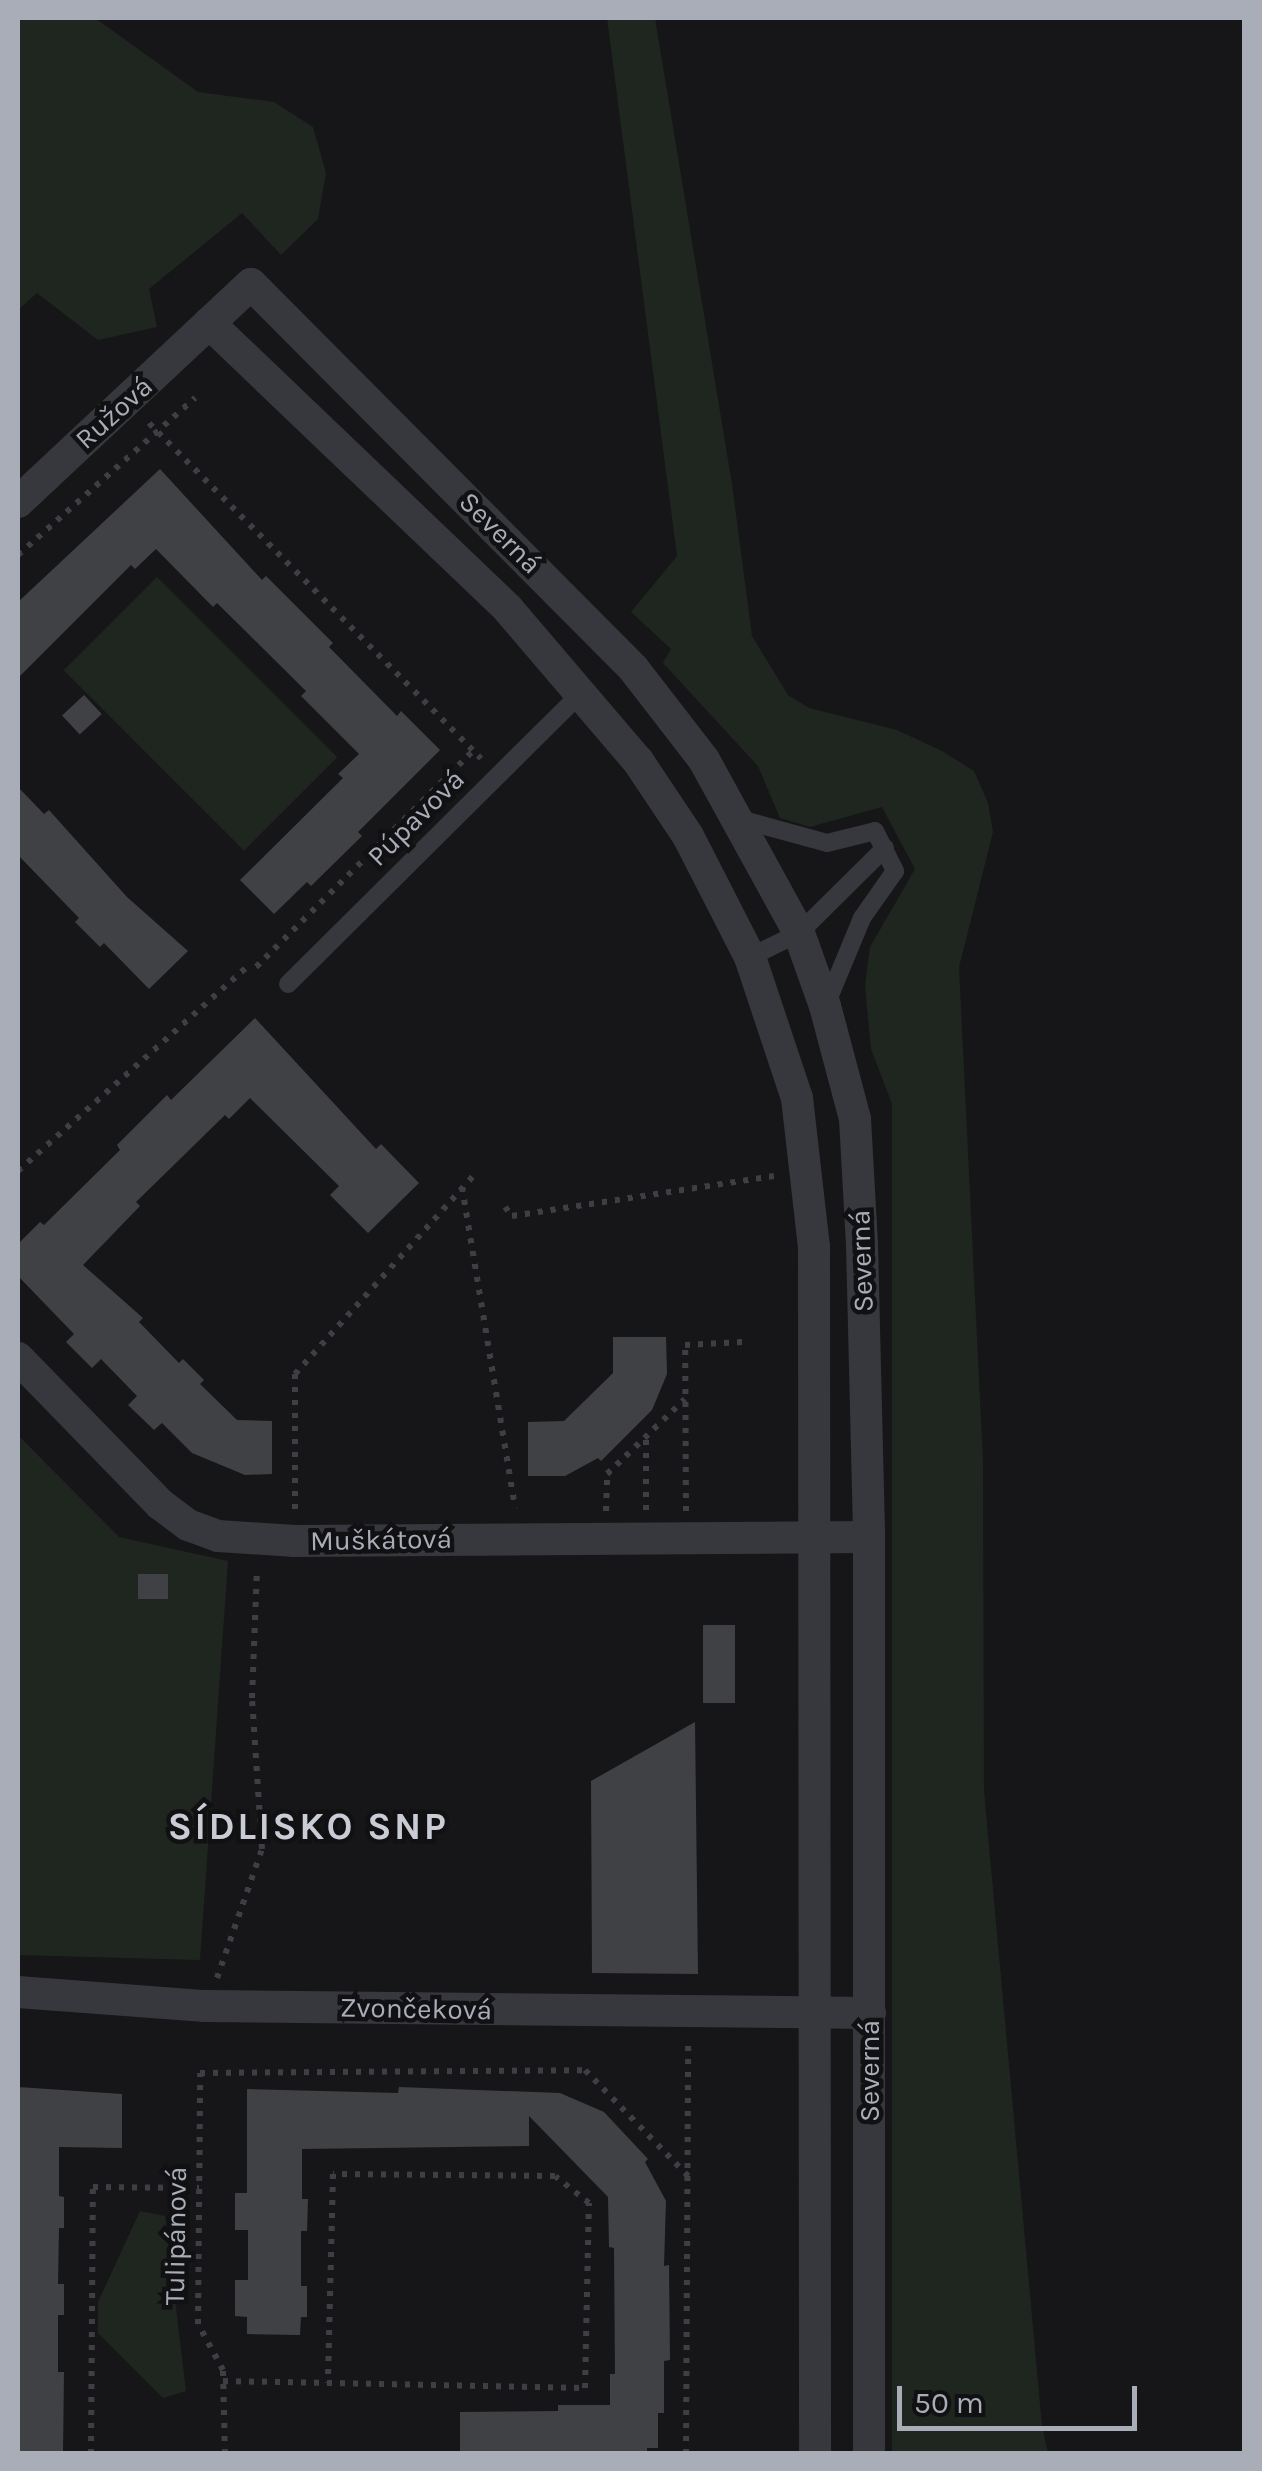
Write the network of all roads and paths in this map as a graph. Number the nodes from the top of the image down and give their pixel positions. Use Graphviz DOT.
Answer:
graph roads {
  1 [pos="251,284"];
  2 [pos="208,324"];
  3 [pos="195,398"];
  4 [pos="126,401"];
  5 [pos="158,433"];
  6 [pos="18,502"];
  7 [pos="18,555"];
  8 [pos="620,654"];
  9 [pos="582,692"];
  10 [pos="473,751"];
  11 [pos="498,776"];
  12 [pos="740,819"];
  13 [pos="884,848"];
  14 [pos="799,934"];
  15 [pos="750,957"];
  16 [pos="288,984"];
  17 [pos="826,1006"];
  18 [pos="18,1171"];
  19 [pos="805,1172"];
  20 [pos="474,1175"];
  21 [pos="462,1187"];
  22 [pos="505,1207"];
  23 [pos="742,1342"];
  24 [pos="18,1358"];
  25 [pos="686,1399"];
  26 [pos="646,1437"];
  27 [pos="815,1535"];
  28 [pos="646,1537"];
  29 [pos="686,1537"];
  30 [pos="869,1537"];
  31 [pos="606,1538"];
  32 [pos="520,1539"];
  33 [pos="258,1540"];
  34 [pos="295,1541"];
  35 [pos="18,1992"];
  36 [pos="205,2006"];
  37 [pos="689,2012"];
  38 [pos="816,2013"];
  39 [pos="870,2014"];
  40 [pos="688,2176"];
  41 [pos="199,2188"];
  42 [pos="223,2381"];
  43 [pos="328,2383"];
  44 [pos="91,2454"];
  45 [pos="225,2454"];
  46 [pos="686,2454"];
  47 [pos="815,2454"];
  48 [pos="868,2454"];
  1 -- 2 [label="street, Ružová"];
  1 -- 8 [label="street, Severná"];
  2 -- 4 [label="street, Ružová"];
  2 -- 9 [label="street, Severná"];
  3 -- 5 [label="path"];
  4 -- 5 [label="path"];
  4 -- 6 [label="street, Ružová"];
  5 -- 7 [label="path"];
  5 -- 10 [label="path"];
  8 -- 9 [label="street"];
  8 -- 12 [label="street, Severná"];
  9 -- 11 [label="lane, Púpavová"];
  9 -- 15 [label="street, Severná"];
  10 -- 11 [label="path"];
  10 -- 18 [label="path"];
  11 -- 16 [label="lane, Púpavová"];
  12 -- 13 [label="lane"];
  12 -- 14 [label="street, Severná"];
  13 -- 14 [label="lane"];
  13 -- 17 [label="lane"];
  14 -- 15 [label="lane"];
  14 -- 17 [label="street, Severná"];
  15 -- 19 [label="street, Severná"];
  17 -- 30 [label="street, Severná"];
  19 -- 22 [label="path"];
  19 -- 27 [label="street, Severná"];
  20 -- 21 [label="path"];
  21 -- 32 [label="path"];
  21 -- 34 [label="path"];
  23 -- 25 [label="path"];
  24 -- 33 [label="street, Muškátová"];
  25 -- 26 [label="path"];
  25 -- 29 [label="path"];
  26 -- 28 [label="path"];
  26 -- 31 [label="path"];
  27 -- 29 [label="street, Muškátová"];
  27 -- 30 [label="street, Muškátová"];
  27 -- 38 [label="street, Severná"];
  28 -- 29 [label="street, Muškátová"];
  28 -- 31 [label="street, Muškátová"];
  30 -- 39 [label="street, Severná"];
  31 -- 32 [label="street, Muškátová"];
  32 -- 34 [label="street, Muškátová"];
  33 -- 34 [label="street, Muškátová"];
  33 -- 36 [label="path"];
  35 -- 36 [label="street, Zvončeková"];
  36 -- 37 [label="street, Zvončeková"];
  37 -- 38 [label="street, Zvončeková"];
  37 -- 40 [label="path"];
  38 -- 39 [label="street, Zvončeková"];
  38 -- 47 [label="street, Severná"];
  39 -- 48 [label="street, Severná"];
  40 -- 41 [label="path, Tulipánová"];
  40 -- 46 [label="path"];
  41 -- 42 [label="path, Tulipánová"];
  41 -- 44 [label="path"];
  42 -- 43 [label="path"];
  42 -- 45 [label="path, Tulipánová"];
  43 -- 43 [label="path"];
}
